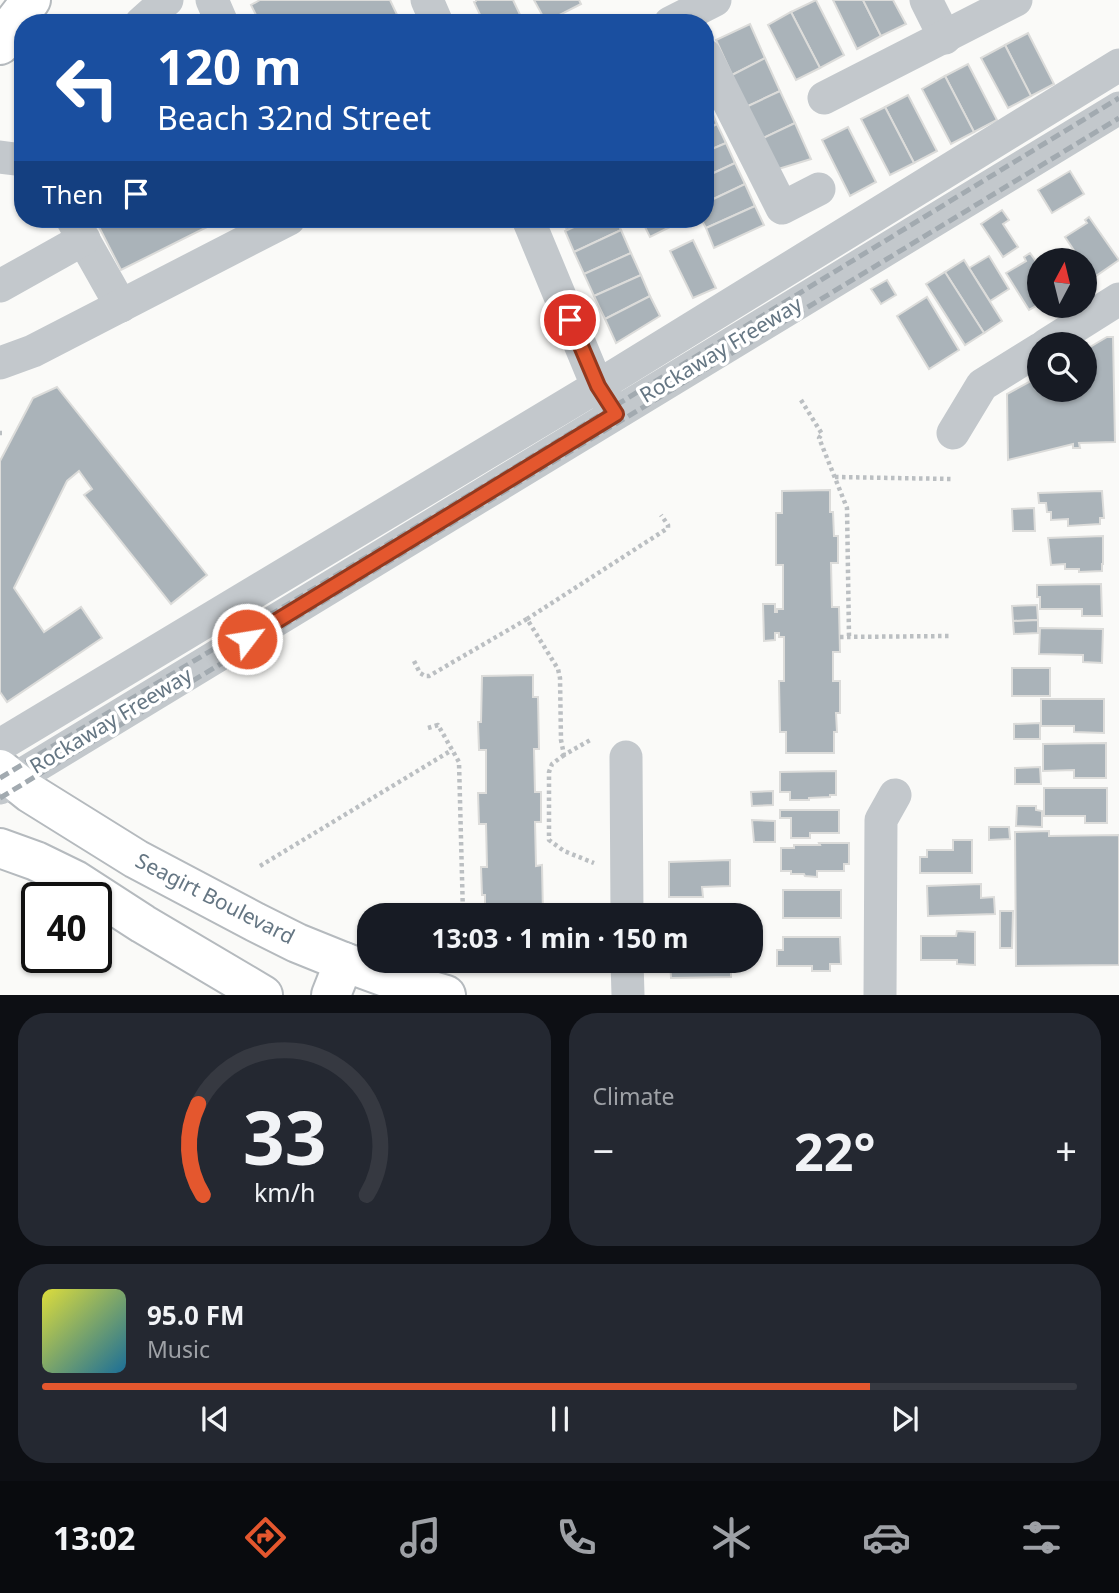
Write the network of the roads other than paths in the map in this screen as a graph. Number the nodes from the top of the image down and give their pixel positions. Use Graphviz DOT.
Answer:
graph roads {
  1 [pos="31,0"];
  2 [pos="167,0"];
  3 [pos="715,0"];
  4 [pos="926,0"];
  5 [pos="1016,0"];
  6 [pos="20,14"];
  7 [pos="151,14"];
  8 [pos="691,14"];
  9 [pos="14,23"];
  10 [pos="945,38"];
  11 [pos="0,45"];
  12 [pos="1119,65"];
  13 [pos="714,73"];
  14 [pos="824,98"];
  15 [pos="1119,108"];
  16 [pos="819,189"];
  17 [pos="272,228"];
  18 [pos="532,228"];
  19 [pos="78,229"];
  20 [pos="0,286"];
  21 [pos="1119,299"];
  22 [pos="121,306"];
  23 [pos="1067,332"];
  24 [pos="1027,357"];
  25 [pos="0,363"];
  26 [pos="598,386"];
  27 [pos="616,414"];
  28 [pos="953,433"];
  29 [pos="0,744"];
  30 [pos="626,757"];
  31 [pos="5,779"];
  32 [pos="895,795"];
  33 [pos="0,848"];
  34 [pos="627,903"];
  35 [pos="627,973"];
  36 [pos="338,978"];
  37 [pos="263,995"];
  38 [pos="446,995"];
  39 [pos="628,995"];
  40 [pos="880,995"];
  1 -- 6 [label="main road"];
  2 -- 7 [label="street"];
  3 -- 8 [label="street"];
  4 -- 10 [label="street"];
  5 -- 10 [label="street"];
  9 -- 11 [label="main road"];
  10 -- 14 [label="street"];
  12 -- 26 [label="street, Rockaway Freeway"];
  13 -- 16 [label="street"];
  15 -- 27 [label="street, Rockaway Freeway"];
  17 -- 22 [label="street"];
  18 -- 26 [label="street"];
  19 -- 20 [label="street"];
  19 -- 22 [label="street"];
  21 -- 23 [label="street"];
  22 -- 25 [label="street"];
  24 -- 28 [label="street"];
  26 -- 27 [label="street"];
  26 -- 29 [label="street, Rockaway Freeway"];
  27 -- 31 [label="street, Rockaway Freeway"];
  30 -- 34 [label="street"];
  31 -- 36 [label="main road, Seagirt Boulevard"];
  32 -- 40 [label="street"];
  33 -- 37 [label="main road"];
  35 -- 39 [label="street"];
  36 -- 38 [label="main road, Seagirt Boulevard"];
}
